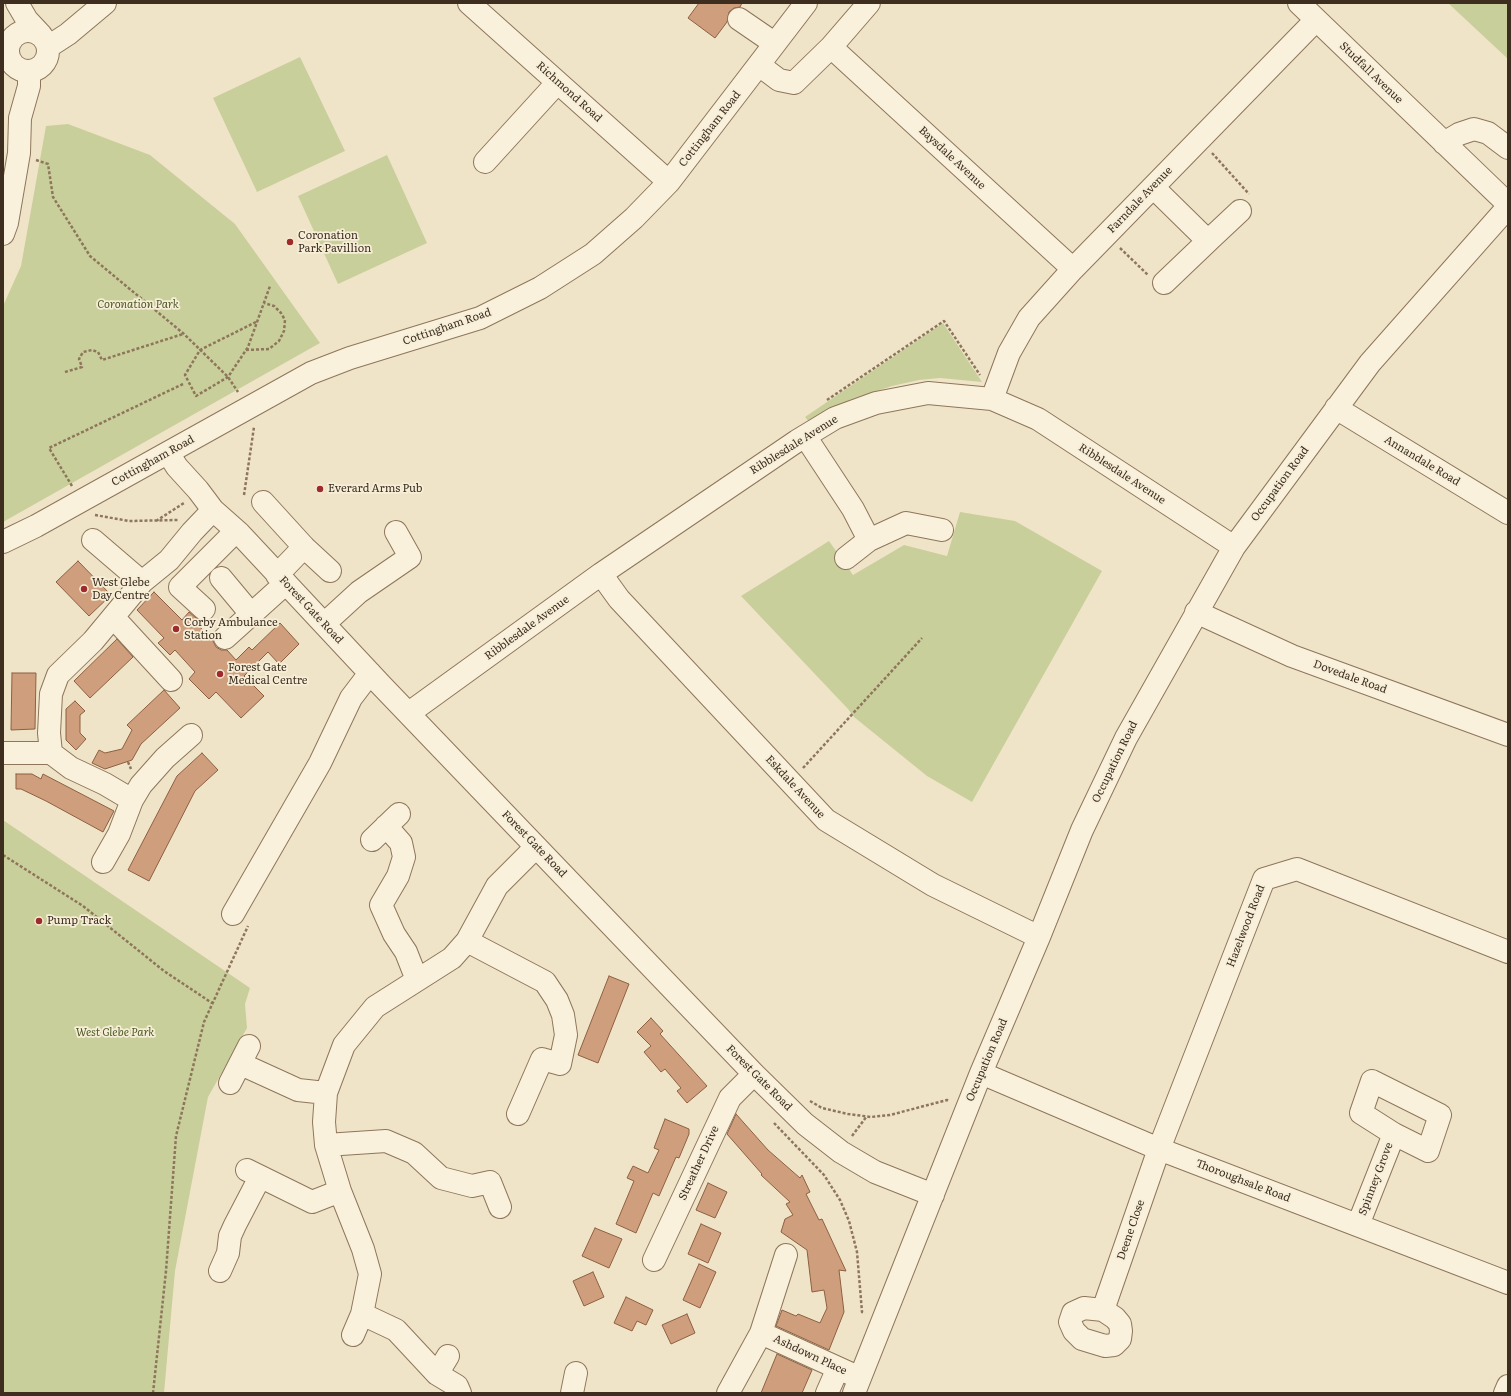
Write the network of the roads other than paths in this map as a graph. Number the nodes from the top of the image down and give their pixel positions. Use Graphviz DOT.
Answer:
graph roads {
  1 [pos="17,3"];
  2 [pos="105,3"];
  3 [pos="469,3"];
  4 [pos="806,3"];
  5 [pos="869,3"];
  6 [pos="1299,3"];
  7 [pos="739,19"];
  8 [pos="1316,20"];
  9 [pos="44,41"];
  10 [pos="5,43"];
  11 [pos="774,43"];
  12 [pos="831,47"];
  13 [pos="759,65"];
  14 [pos="30,72"];
  15 [pos="557,82"];
  16 [pos="1444,143"];
  17 [pos="1508,148"];
  18 [pos="485,162"];
  19 [pos="669,182"];
  20 [pos="1154,187"];
  21 [pos="1245,203"];
  22 [pos="1508,206"];
  23 [pos="3,234"];
  24 [pos="1208,241"];
  25 [pos="1073,269"];
  26 [pos="1164,283"];
  27 [pos="994,393"];
  28 [pos="1336,408"];
  29 [pos="805,436"];
  30 [pos="168,453"];
  31 [pos="253,500"];
  32 [pos="213,510"];
  33 [pos="1508,513"];
  34 [pos="942,530"];
  35 [pos="236,531"];
  36 [pos="396,532"];
  37 [pos="92,540"];
  38 [pos="869,540"];
  39 [pos="3,542"];
  40 [pos="304,547"];
  41 [pos="1234,547"];
  42 [pos="846,558"];
  43 [pos="330,570"];
  44 [pos="601,574"];
  45 [pos="221,578"];
  46 [pos="281,579"];
  47 [pos="142,582"];
  48 [pos="204,609"];
  49 [pos="1196,612"];
  50 [pos="251,614"];
  51 [pos="113,617"];
  52 [pos="324,624"];
  53 [pos="224,638"];
  54 [pos="370,673"];
  55 [pos="171,680"];
  56 [pos="409,713"];
  57 [pos="191,735"];
  58 [pos="1508,735"];
  59 [pos="3,753"];
  60 [pos="51,753"];
  61 [pos="132,800"];
  62 [pos="386,826"];
  63 [pos="536,846"];
  64 [pos="102,862"];
  65 [pos="234,914"];
  66 [pos="1039,937"];
  67 [pos="467,941"];
  68 [pos="1508,952"];
  69 [pos="417,980"];
  70 [pos="981,1073"];
  71 [pos="754,1074"];
  72 [pos="230,1083"];
  73 [pos="326,1093"];
  74 [pos="518,1114"];
  75 [pos="1394,1134"];
  76 [pos="326,1145"];
  77 [pos="1160,1149"];
  78 [pos="340,1191"];
  79 [pos="933,1195"];
  80 [pos="500,1207"];
  81 [pos="1358,1225"];
  82 [pos="786,1255"];
  83 [pos="654,1260"];
  84 [pos="220,1271"];
  85 [pos="1508,1283"];
  86 [pos="1103,1310"];
  87 [pos="362,1314"];
  88 [pos="761,1333"];
  89 [pos="353,1335"];
  90 [pos="838,1368"];
  91 [pos="856,1385"];
  92 [pos="1508,1386"];
  93 [pos="458,1389"];
  94 [pos="728,1393"];
  95 [pos="827,1393"];
  96 [pos="1505,1393"];
  1 -- 9 [label="street"];
  2 -- 9 [label="street"];
  3 -- 15 [label="street, Richmond Road"];
  4 -- 11 [label="street, Cottingham Road"];
  5 -- 12 [label="street"];
  6 -- 8 [label="street, Studfall Avenue"];
  7 -- 11 [label="street"];
  8 -- 16 [label="street, Studfall Avenue"];
  8 -- 20 [label="street, Farndale Avenue"];
  9 -- 10 [label="street"];
  9 -- 14 [label="street"];
  10 -- 14 [label="street"];
  11 -- 13 [label="street, Cottingham Road"];
  12 -- 13 [label="street"];
  12 -- 25 [label="street, Baysdale Avenue"];
  13 -- 19 [label="street, Cottingham Road"];
  14 -- 23 [label="street"];
  15 -- 18 [label="street"];
  15 -- 19 [label="street, Richmond Road"];
  16 -- 17 [label="street"];
  16 -- 22 [label="street, Studfall Avenue"];
  19 -- 30 [label="street, Cottingham Road"];
  20 -- 24 [label="street"];
  20 -- 25 [label="street, Farndale Avenue"];
  21 -- 24 [label="street"];
  22 -- 28 [label="street, Occupation Road"];
  24 -- 26 [label="street"];
  25 -- 27 [label="street, Farndale Avenue"];
  27 -- 29 [label="street, Ribblesdale Avenue"];
  27 -- 41 [label="street, Ribblesdale Avenue"];
  28 -- 33 [label="street, Annandale Road"];
  28 -- 41 [label="street, Occupation Road"];
  29 -- 38 [label="street"];
  29 -- 44 [label="street, Ribblesdale Avenue"];
  30 -- 32 [label="street, Forest Gate Road"];
  30 -- 39 [label="street, Cottingham Road"];
  31 -- 40 [label="street"];
  32 -- 35 [label="street, Forest Gate Road"];
  32 -- 47 [label="street"];
  34 -- 38 [label="street"];
  35 -- 46 [label="street, Forest Gate Road"];
  35 -- 48 [label="street"];
  36 -- 52 [label="street"];
  37 -- 47 [label="street"];
  38 -- 42 [label="street"];
  40 -- 43 [label="street"];
  40 -- 46 [label="street"];
  41 -- 49 [label="street, Occupation Road"];
  44 -- 56 [label="street, Ribblesdale Avenue"];
  44 -- 66 [label="street, Eskdale Avenue"];
  45 -- 50 [label="street"];
  46 -- 50 [label="street"];
  46 -- 52 [label="street, Forest Gate Road"];
  47 -- 51 [label="street"];
  49 -- 58 [label="street, Dovedale Road"];
  49 -- 66 [label="street, Occupation Road"];
  50 -- 53 [label="street"];
  51 -- 55 [label="street"];
  51 -- 60 [label="street"];
  52 -- 54 [label="street, Forest Gate Road"];
  54 -- 56 [label="street, Forest Gate Road"];
  54 -- 65 [label="street"];
  56 -- 63 [label="street, Forest Gate Road"];
  57 -- 61 [label="street"];
  59 -- 60 [label="street"];
  60 -- 61 [label="street"];
  61 -- 64 [label="street"];
  62 -- 69 [label="street"];
  63 -- 67 [label="street"];
  63 -- 71 [label="street, Forest Gate Road"];
  66 -- 70 [label="street, Occupation Road"];
  67 -- 69 [label="street"];
  67 -- 74 [label="street"];
  68 -- 77 [label="street, Hazelwood Road"];
  69 -- 73 [label="street"];
  70 -- 77 [label="street, Thoroughsale Road"];
  70 -- 79 [label="street, Occupation Road"];
  71 -- 79 [label="street, Forest Gate Road"];
  71 -- 83 [label="street, Streather Drive"];
  72 -- 73 [label="street"];
  73 -- 76 [label="street"];
  75 -- 81 [label="street, Spinney Grove"];
  76 -- 78 [label="street"];
  76 -- 80 [label="street"];
  77 -- 81 [label="street, Thoroughsale Road"];
  77 -- 86 [label="street, Deene Close"];
  78 -- 84 [label="street"];
  78 -- 87 [label="street"];
  79 -- 91 [label="street, Occupation Road"];
  81 -- 85 [label="street, Thoroughsale Road"];
  82 -- 88 [label="street, Ashdown Place"];
  87 -- 89 [label="street"];
  87 -- 93 [label="street"];
  88 -- 90 [label="street, Ashdown Place"];
  88 -- 94 [label="street, Ashdown Place"];
  90 -- 91 [label="street, Ashdown Place"];
  90 -- 95 [label="street"];
  92 -- 96 [label="street"];
}
